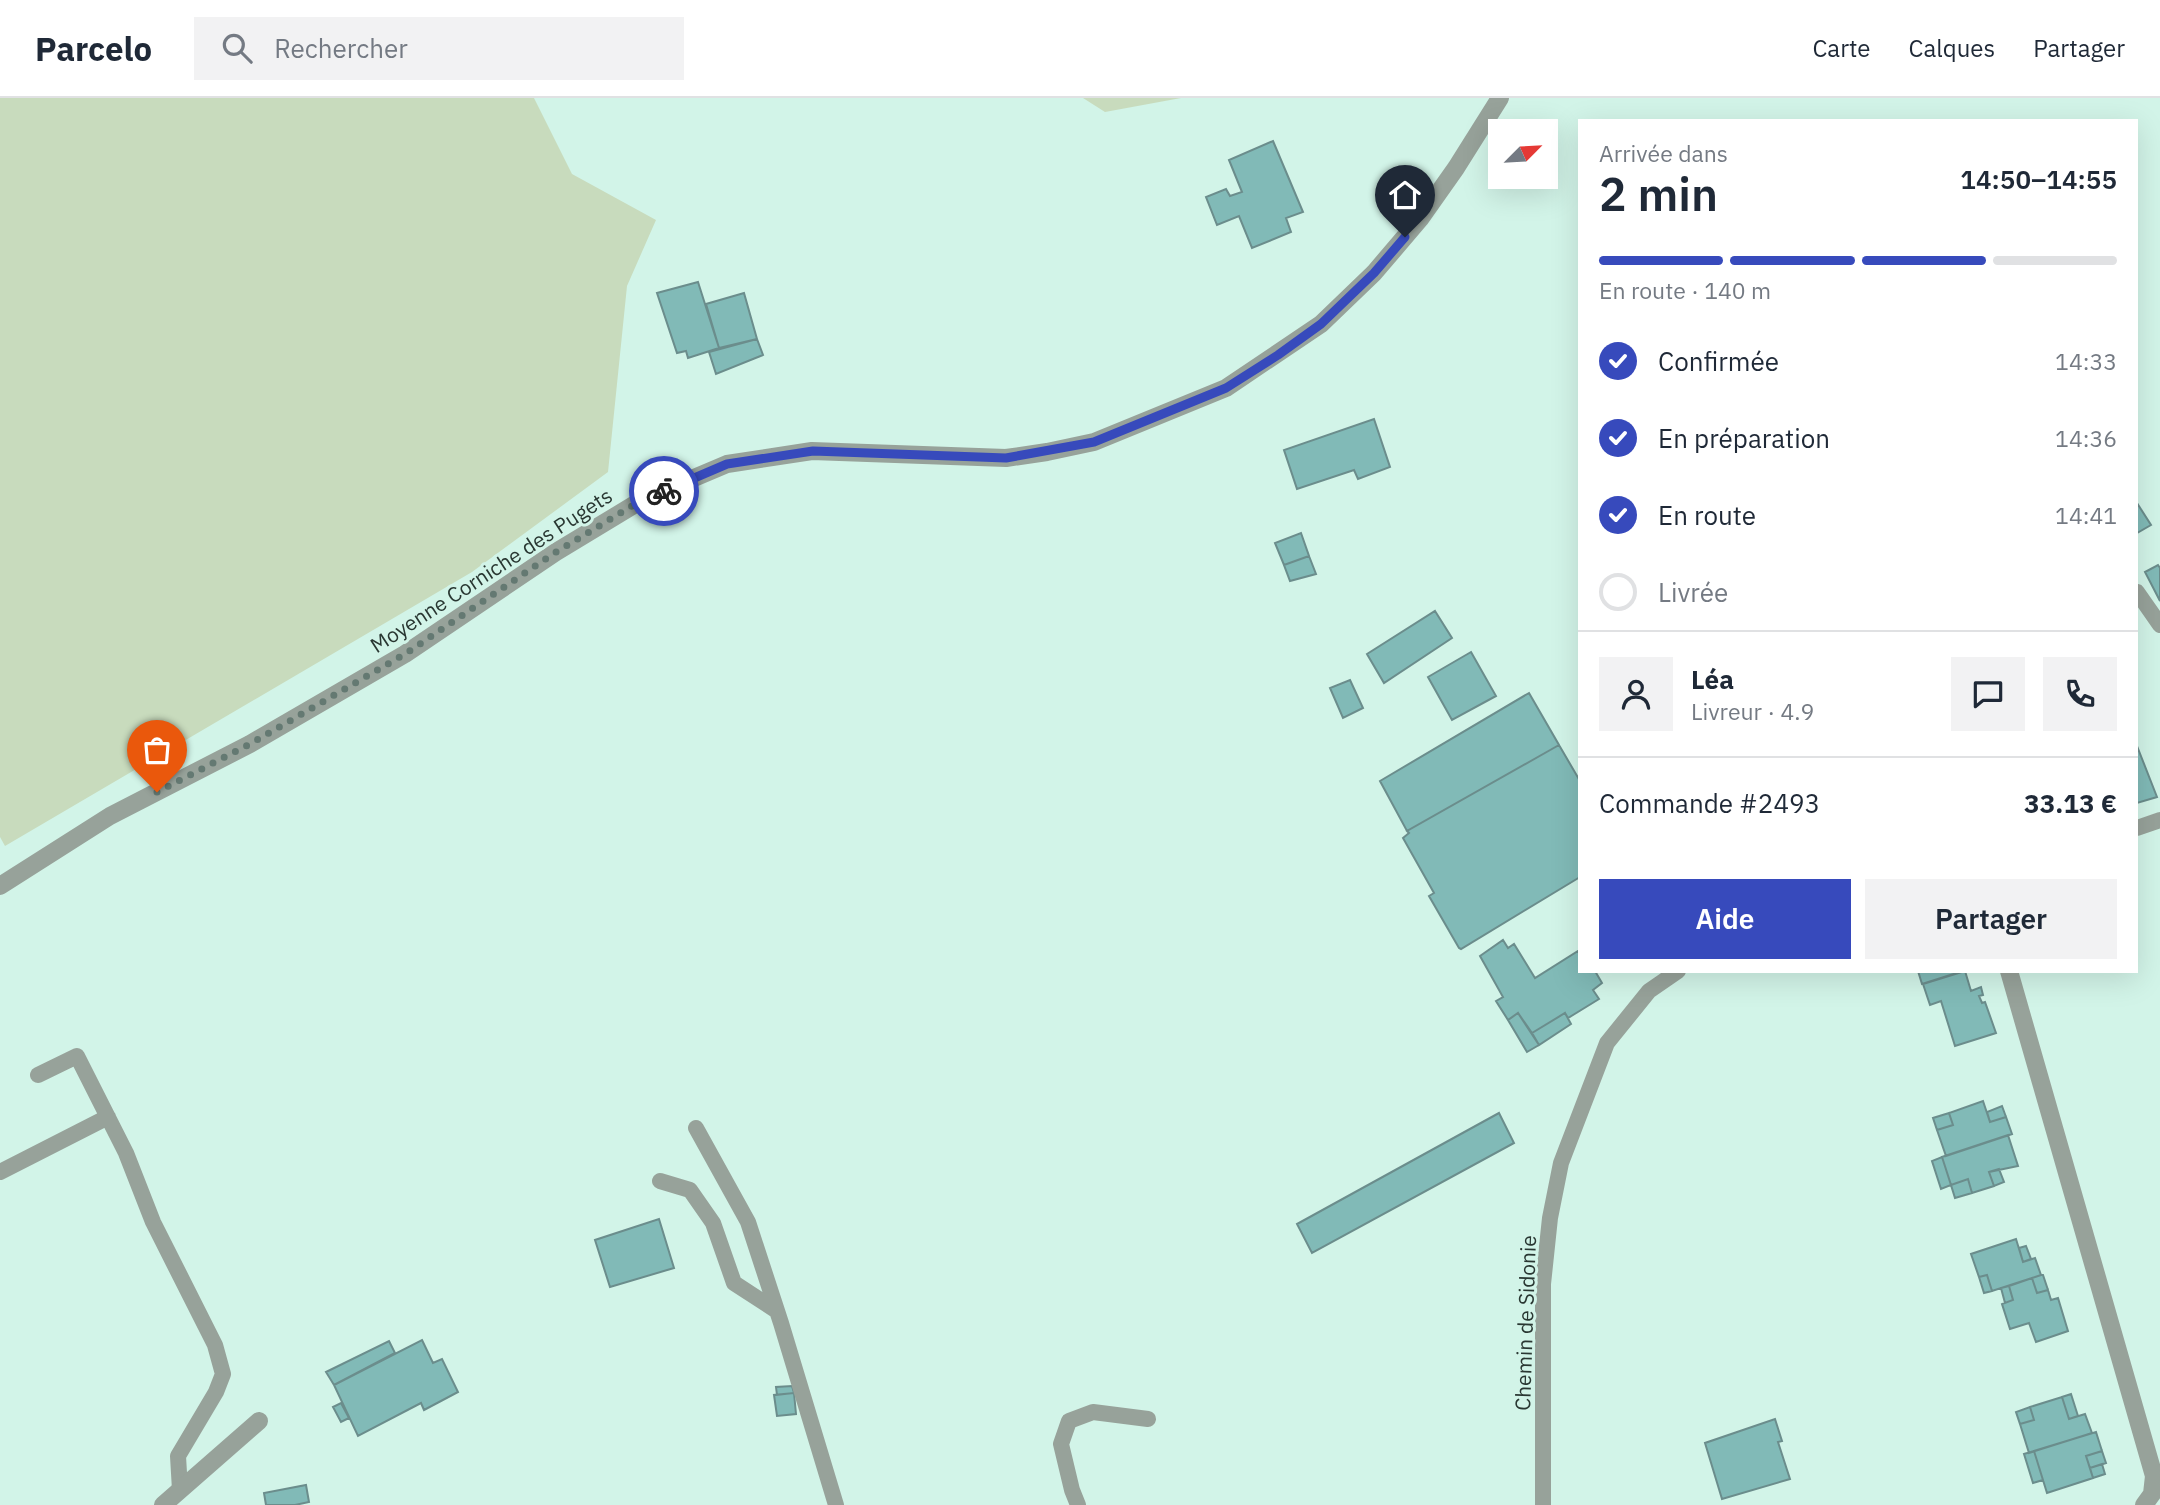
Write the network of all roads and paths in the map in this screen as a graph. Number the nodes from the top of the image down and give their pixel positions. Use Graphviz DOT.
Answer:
graph roads {
  1 [pos="1500,98"];
  2 [pos="2138,593"];
  3 [pos="2160,625"];
  4 [pos="2160,820"];
  5 [pos="2138,828"];
  6 [pos="0,886"];
  7 [pos="1675,973"];
  8 [pos="2010,973"];
  9 [pos="38,1075"];
  10 [pos="108,1117"];
  11 [pos="696,1128"];
  12 [pos="0,1172"];
  13 [pos="660,1181"];
  14 [pos="777,1311"];
  15 [pos="1148,1419"];
  16 [pos="259,1421"];
  17 [pos="180,1490"];
  18 [pos="163,1505"];
  19 [pos="836,1505"];
  20 [pos="1078,1505"];
  21 [pos="1543,1505"];
  22 [pos="2144,1505"];
  1 -- 6 [label="street, Moyenne Corniche des Pugets"];
  2 -- 3 [label="lane"];
  4 -- 5 [label="lane"];
  7 -- 21 [label="lane, Chemin de Sidonie"];
  8 -- 22 [label="street"];
  9 -- 10 [label="lane"];
  10 -- 12 [label="lane"];
  10 -- 17 [label="lane"];
  11 -- 14 [label="lane"];
  13 -- 14 [label="lane"];
  14 -- 19 [label="lane"];
  15 -- 20 [label="lane"];
  16 -- 17 [label="street"];
  17 -- 18 [label="street"];
}
